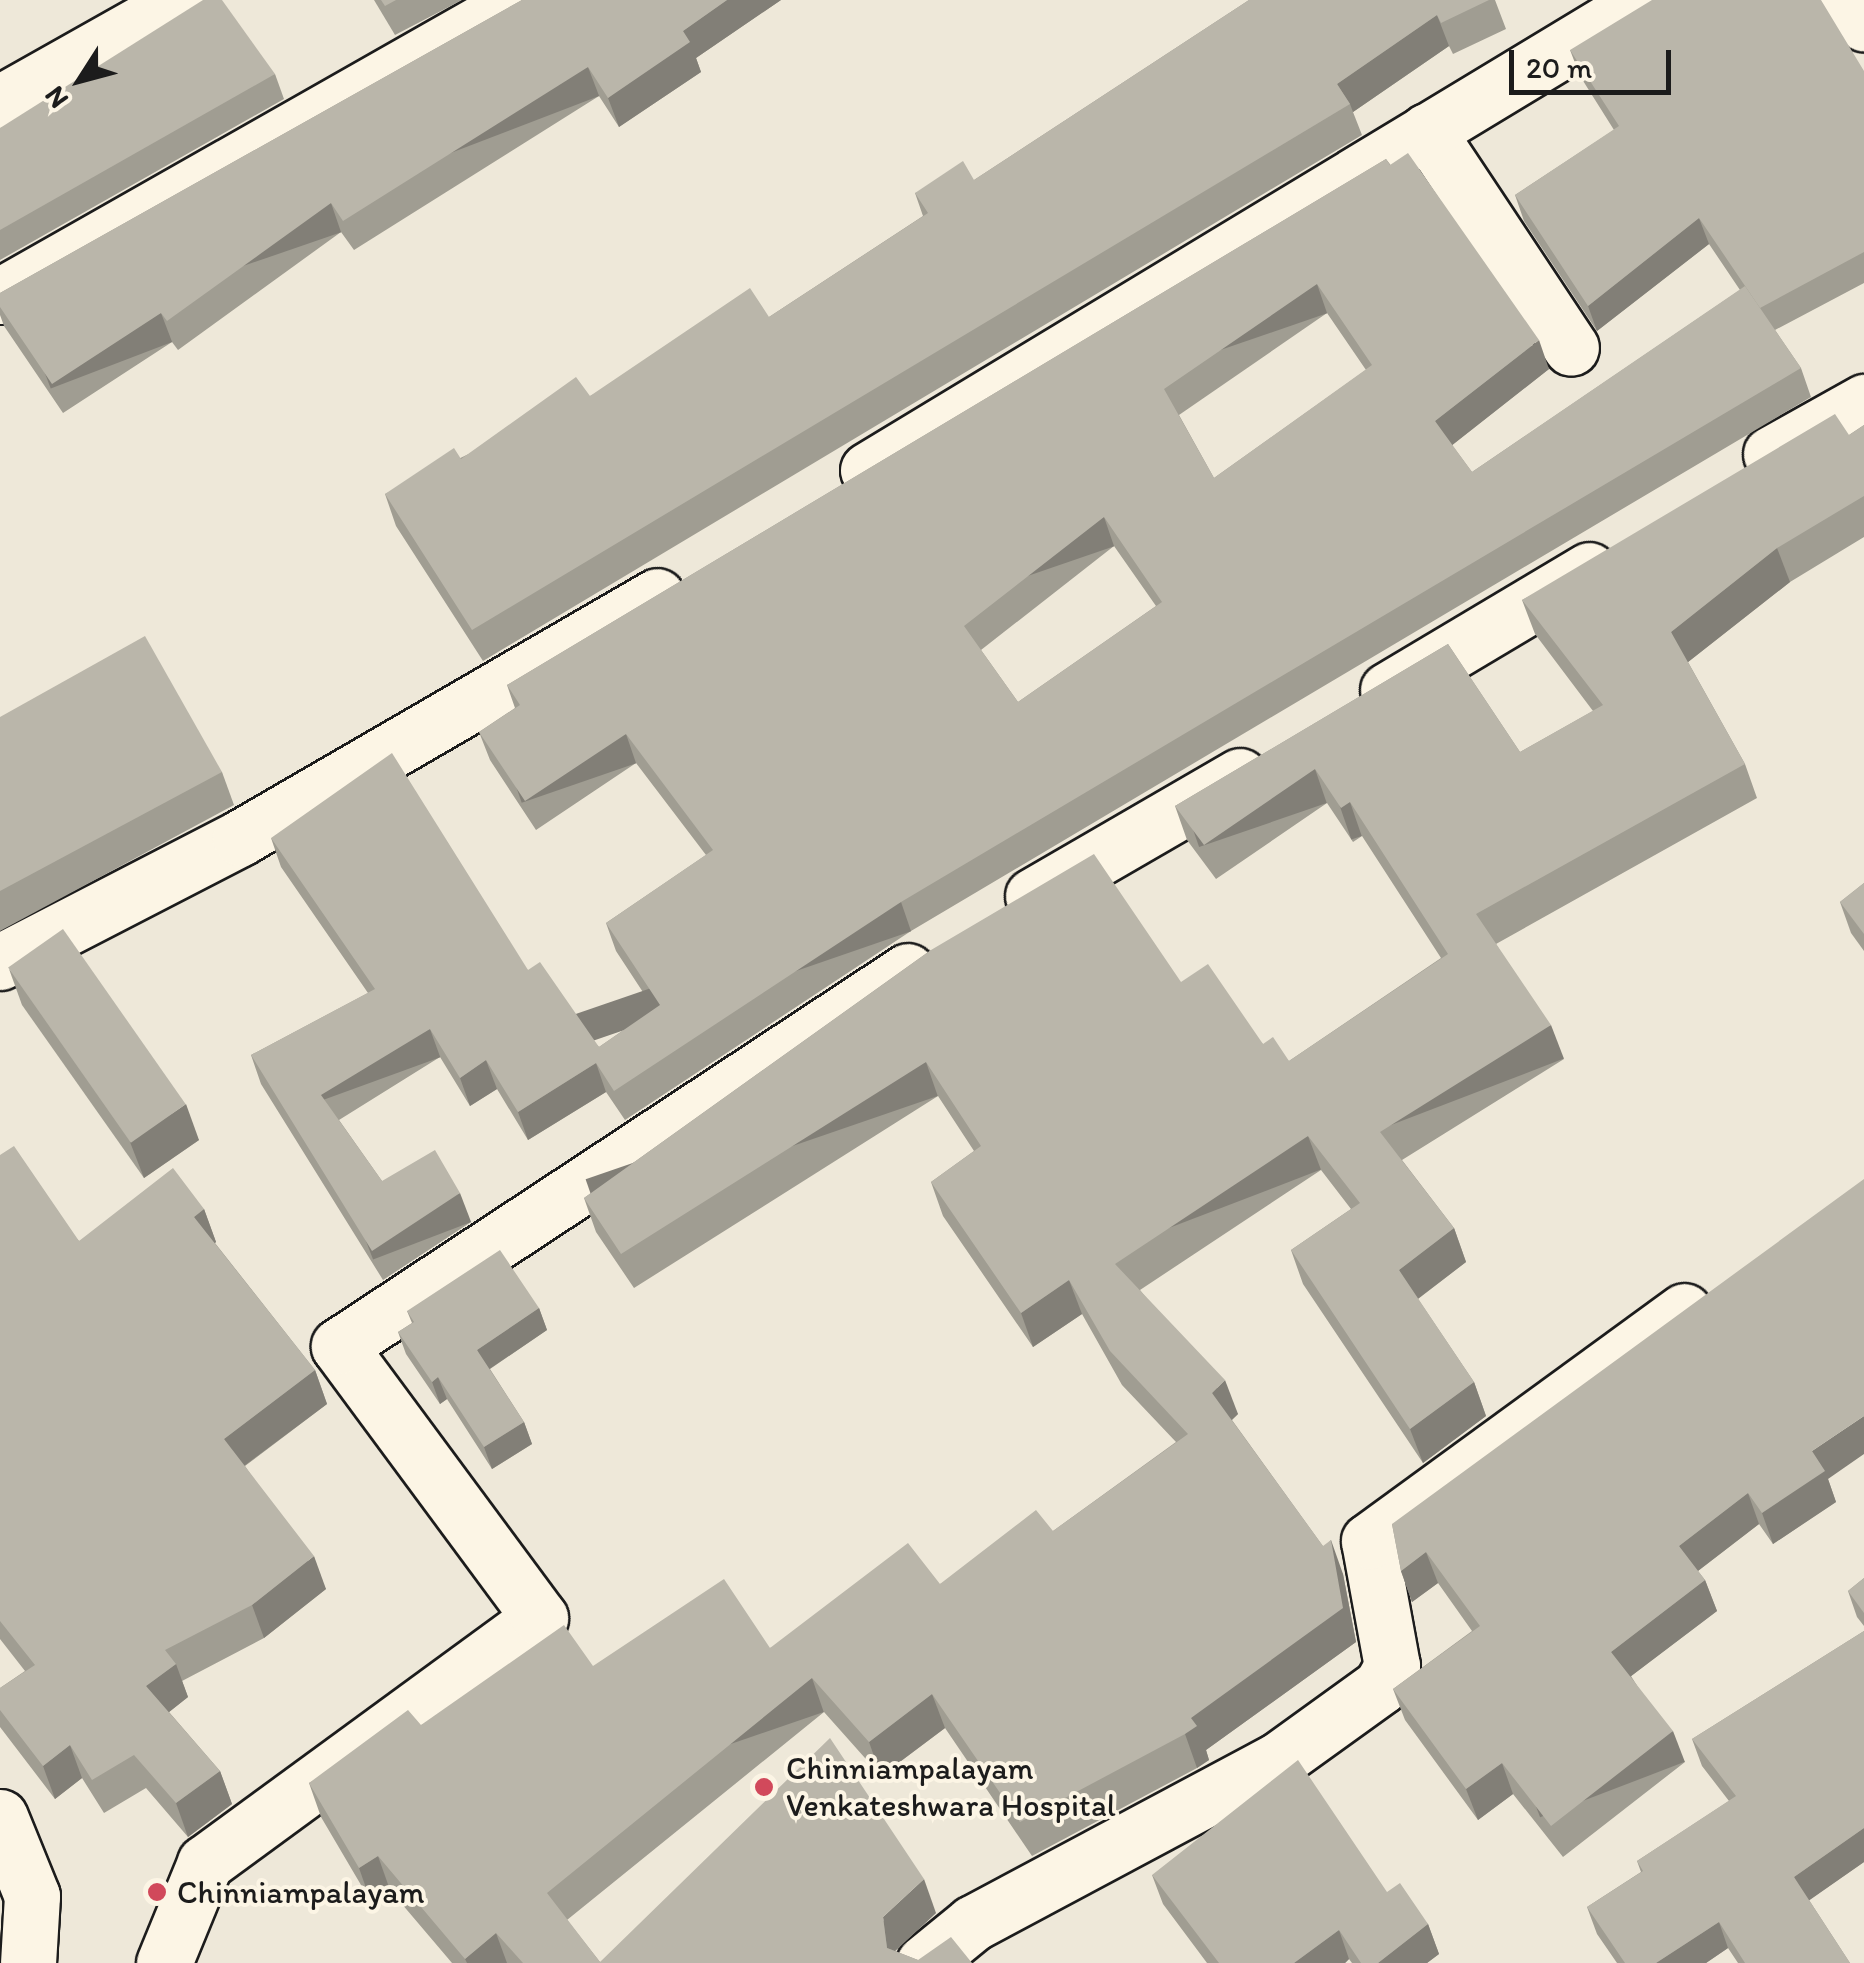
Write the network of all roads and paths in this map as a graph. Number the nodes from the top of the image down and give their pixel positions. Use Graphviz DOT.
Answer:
graph roads {
  1 [pos="182,0"];
  2 [pos="520,0"];
  3 [pos="1645,0"];
  4 [pos="1847,0"];
  5 [pos="1864,23"];
  6 [pos="0,103"];
  7 [pos="1427,132"];
  8 [pos="0,296"];
  9 [pos="1571,348"];
  10 [pos="1864,402"];
  11 [pos="1729,481"];
  12 [pos="824,498"];
  13 [pos="1632,543"];
  14 [pos="706,568"];
  15 [pos="1349,712"];
  16 [pos="1282,752"];
  17 [pos="0,962"];
  18 [pos="1728,1280"];
  19 [pos="0,1816"];
  20 [pos="32,1952"];
  21 [pos="164,1963"];
  22 [pos="924,1963"];
  1 -- 6 [label="street"];
  2 -- 8 [label="street"];
  3 -- 7 [label="street"];
  4 -- 5 [label="street"];
  7 -- 9 [label="street"];
  7 -- 12 [label="street"];
  10 -- 11 [label="street"];
  13 -- 15 [label="street"];
  14 -- 17 [label="street"];
  16 -- 21 [label="street"];
  18 -- 22 [label="street"];
  19 -- 20 [label="street"];
}
